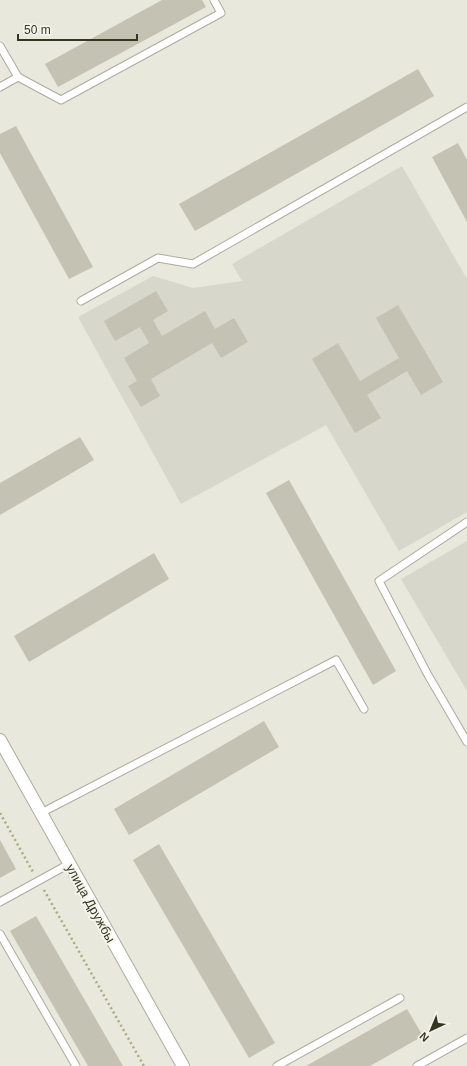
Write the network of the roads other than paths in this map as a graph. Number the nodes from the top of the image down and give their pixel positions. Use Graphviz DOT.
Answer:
graph roads {
  1 [pos="214,0"];
  2 [pos="0,46"];
  3 [pos="18,77"];
  4 [pos="0,87"];
  5 [pos="467,107"];
  6 [pos="81,301"];
  7 [pos="467,522"];
  8 [pos="364,710"];
  9 [pos="0,740"];
  10 [pos="467,742"];
  11 [pos="41,813"];
  12 [pos="69,864"];
  13 [pos="0,902"];
  14 [pos="0,934"];
  15 [pos="400,998"];
  16 [pos="467,1038"];
  17 [pos="76,1066"];
  18 [pos="183,1066"];
  19 [pos="276,1066"];
  20 [pos="417,1066"];
  1 -- 3 [label="lane"];
  2 -- 3 [label="lane"];
  3 -- 4 [label="lane"];
  5 -- 6 [label="lane"];
  7 -- 10 [label="lane"];
  8 -- 11 [label="lane"];
  9 -- 11 [label="street, улица Дружбы"];
  11 -- 12 [label="street, улица Дружбы"];
  12 -- 13 [label="lane"];
  12 -- 18 [label="street, улица Дружбы"];
  14 -- 17 [label="lane"];
  15 -- 19 [label="lane"];
  16 -- 20 [label="lane"];
}
